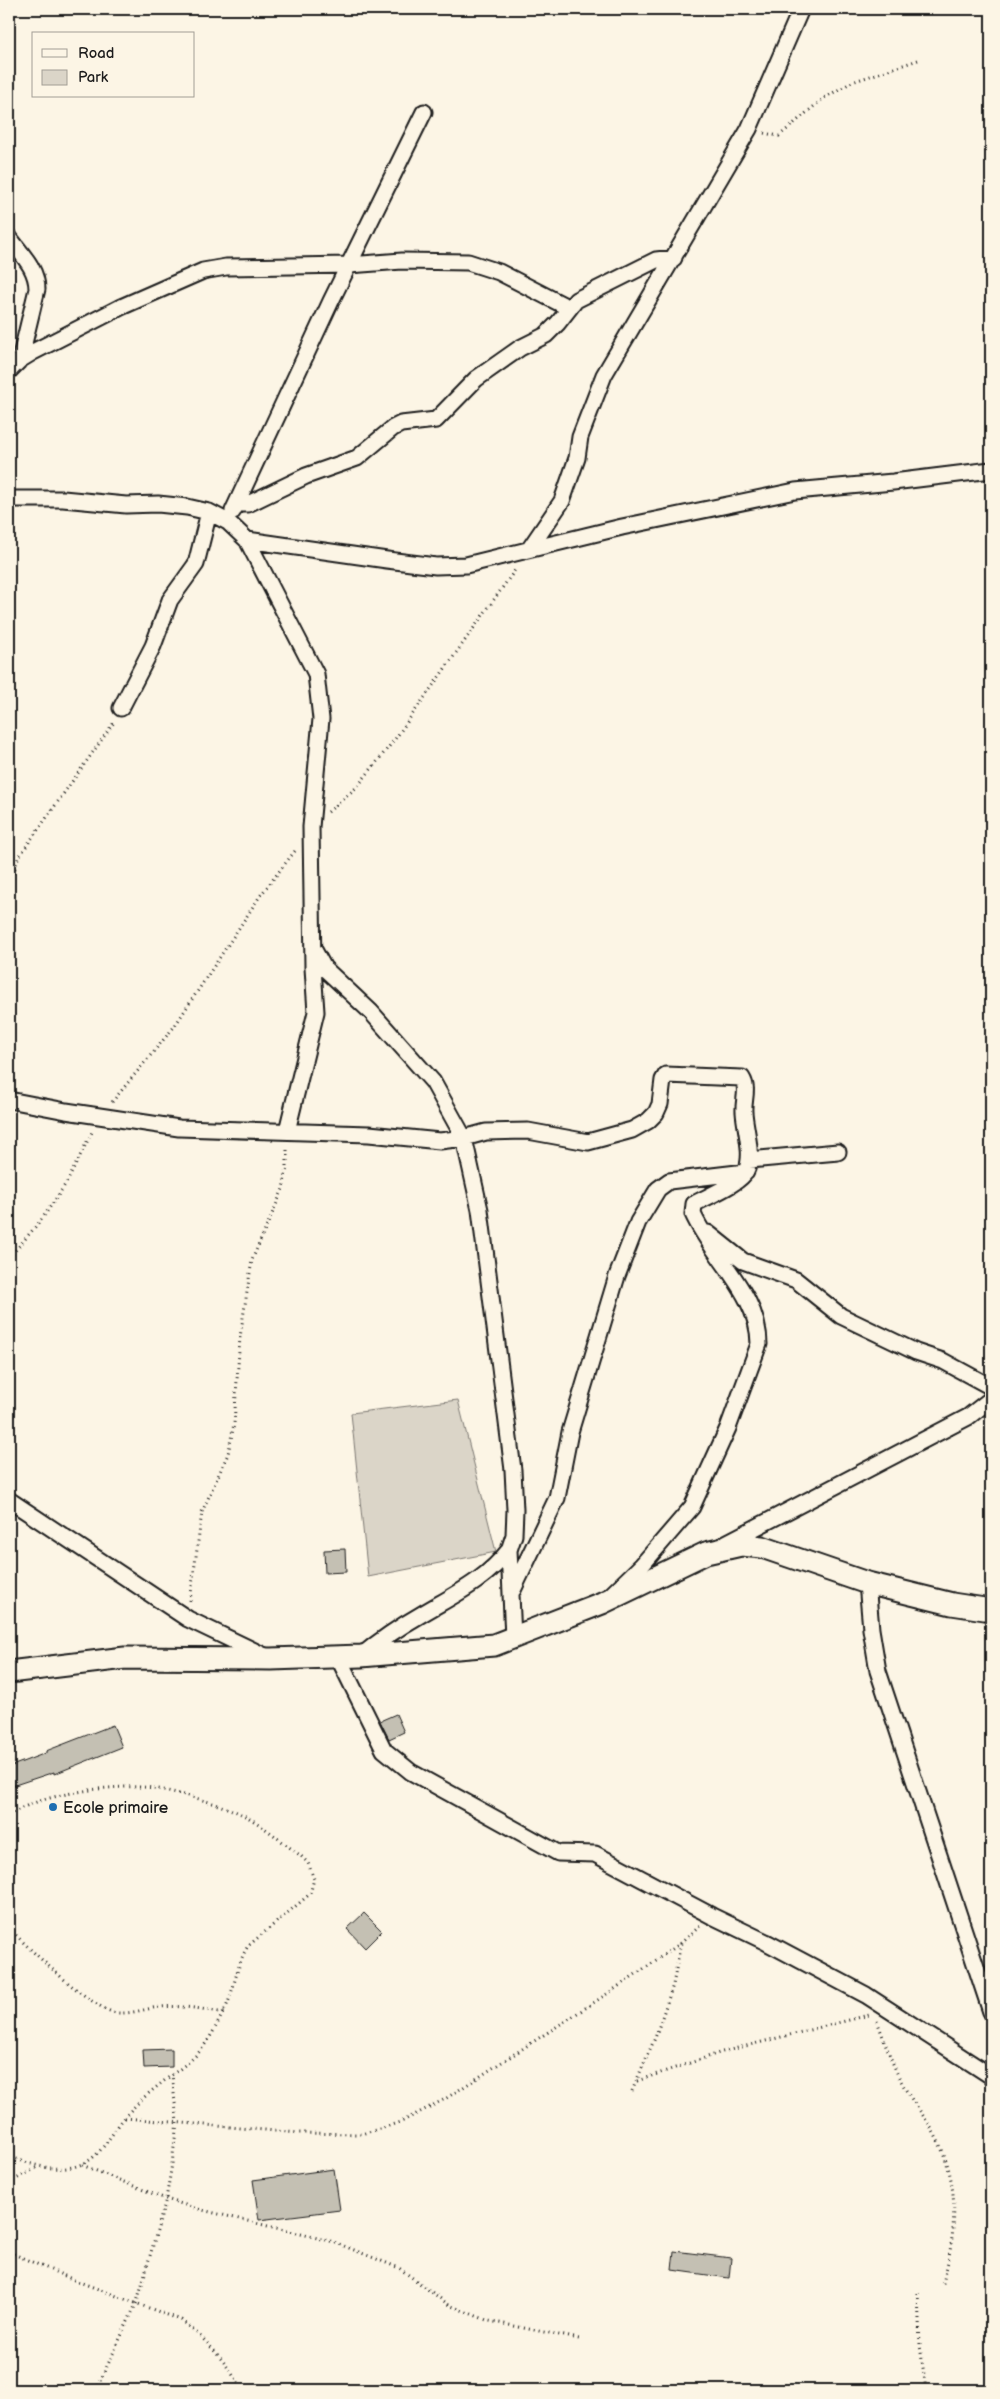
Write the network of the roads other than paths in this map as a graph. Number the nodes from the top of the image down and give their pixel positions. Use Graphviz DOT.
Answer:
graph roads {
  1 [pos="801,9"];
  2 [pos="424,112"];
  3 [pos="9,237"];
  4 [pos="674,258"];
  5 [pos="349,265"];
  6 [pos="569,308"];
  7 [pos="20,360"];
  8 [pos="9,371"];
  9 [pos="991,470"];
  10 [pos="9,498"];
  11 [pos="236,504"];
  12 [pos="209,512"];
  13 [pos="228,522"];
  14 [pos="247,540"];
  15 [pos="530,548"];
  16 [pos="121,708"];
  17 [pos="313,948"];
  18 [pos="9,1100"];
  19 [pos="287,1131"];
  20 [pos="464,1138"];
  21 [pos="838,1152"];
  22 [pos="747,1166"];
  23 [pos="698,1225"];
  24 [pos="991,1387"];
  25 [pos="991,1399"];
  26 [pos="9,1500"];
  27 [pos="509,1550"];
  28 [pos="706,1553"];
  29 [pos="867,1584"];
  30 [pos="512,1593"];
  31 [pos="602,1603"];
  32 [pos="991,1610"];
  33 [pos="514,1638"];
  34 [pos="338,1656"];
  35 [pos="361,1656"];
  36 [pos="271,1660"];
  37 [pos="9,1672"];
  38 [pos="991,2012"];
  39 [pos="991,2076"];
  1 -- 4 [label="street"];
  2 -- 5 [label="street"];
  3 -- 7 [label="street"];
  4 -- 6 [label="street"];
  4 -- 15 [label="street"];
  5 -- 6 [label="street"];
  5 -- 7 [label="street"];
  5 -- 11 [label="street"];
  6 -- 11 [label="street"];
  7 -- 8 [label="street"];
  9 -- 15 [label="street"];
  10 -- 12 [label="street"];
  11 -- 13 [label="street"];
  12 -- 13 [label="street"];
  12 -- 16 [label="street"];
  13 -- 14 [label="street"];
  14 -- 15 [label="street"];
  14 -- 17 [label="street"];
  17 -- 19 [label="street"];
  17 -- 20 [label="street"];
  18 -- 19 [label="street"];
  19 -- 20 [label="street"];
  20 -- 22 [label="street"];
  20 -- 27 [label="street"];
  21 -- 22 [label="street"];
  22 -- 23 [label="street"];
  22 -- 30 [label="street"];
  23 -- 24 [label="street"];
  23 -- 31 [label="street"];
  25 -- 28 [label="street"];
  26 -- 36 [label="street"];
  27 -- 30 [label="street"];
  27 -- 35 [label="street"];
  28 -- 29 [label="street"];
  28 -- 31 [label="street"];
  29 -- 32 [label="street"];
  29 -- 38 [label="street"];
  30 -- 33 [label="street"];
  31 -- 33 [label="street"];
  33 -- 35 [label="street"];
  34 -- 35 [label="street"];
  34 -- 36 [label="street"];
  34 -- 39 [label="street"];
  36 -- 37 [label="street"];
}
